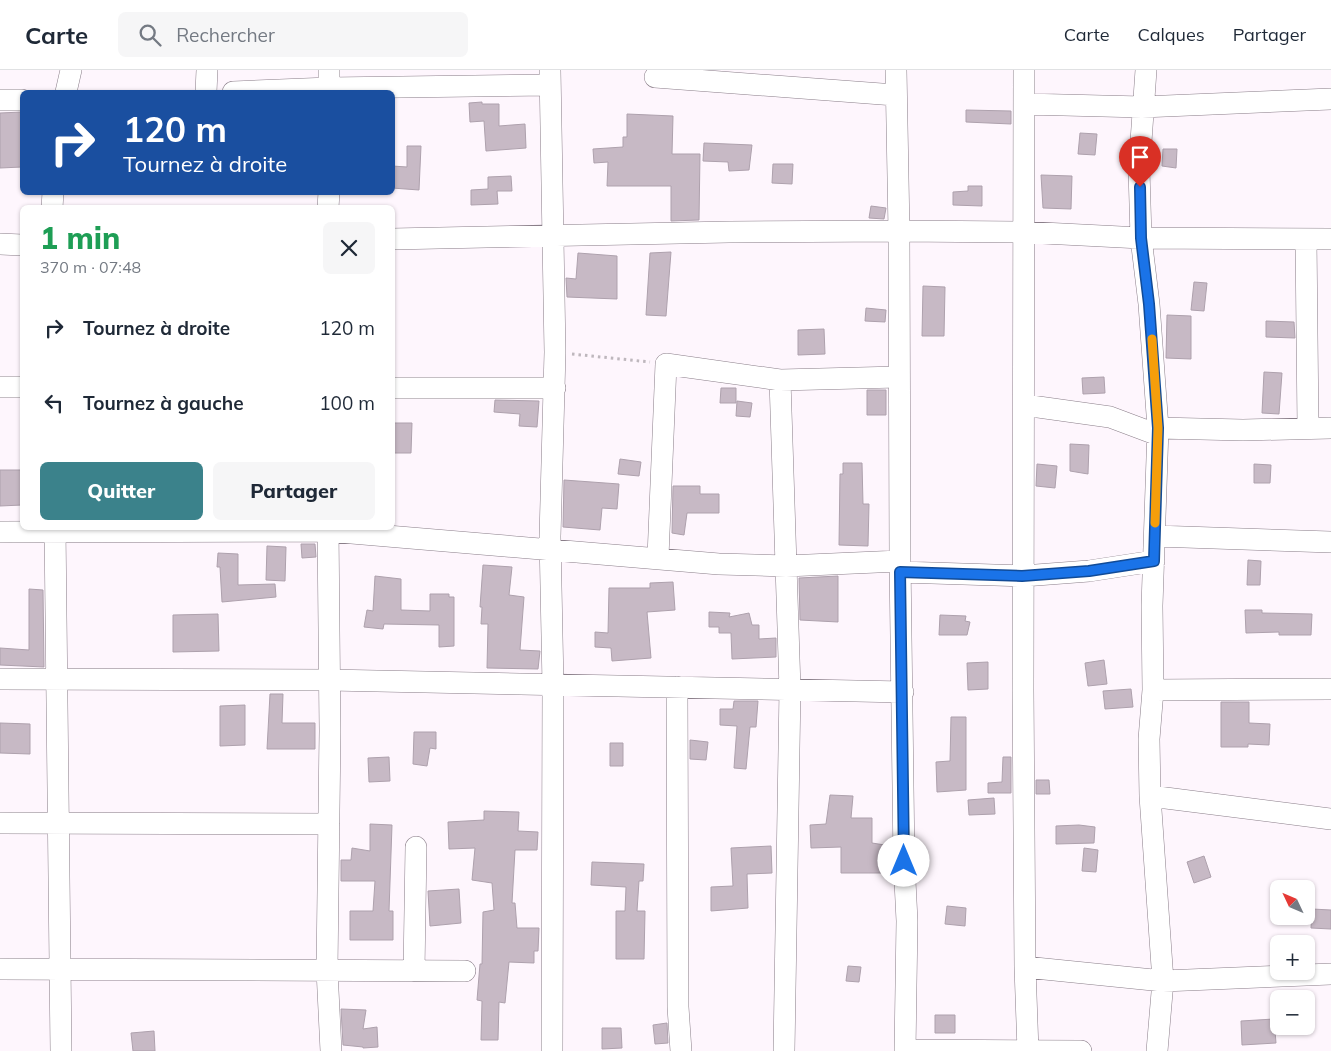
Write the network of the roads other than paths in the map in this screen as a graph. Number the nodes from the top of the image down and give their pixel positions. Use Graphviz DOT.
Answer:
graph roads {
  1 [pos="71,70"];
  2 [pos="207,70"];
  3 [pos="896,70"];
  4 [pos="1024,70"];
  5 [pos="1146,70"];
  6 [pos="549,77"];
  7 [pos="654,77"];
  8 [pos="329,84"];
  9 [pos="66,90"];
  10 [pos="206,90"];
  11 [pos="257,90"];
  12 [pos="895,95"];
  13 [pos="1331,99"];
  14 [pos="0,100"];
  15 [pos="20,100"];
  16 [pos="1024,104"];
  17 [pos="1142,106"];
  18 [pos="899,231"];
  19 [pos="1023,232"];
  20 [pos="553,236"];
  21 [pos="1141,238"];
  22 [pos="1306,238"];
  23 [pos="395,239"];
  24 [pos="1331,240"];
  25 [pos="0,244"];
  26 [pos="20,245"];
  27 [pos="898,377"];
  28 [pos="780,380"];
  29 [pos="0,387"];
  30 [pos="20,387"];
  31 [pos="395,388"];
  32 [pos="555,388"];
  33 [pos="1024,405"];
  34 [pos="1308,427"];
  35 [pos="1331,428"];
  36 [pos="1158,431"];
  37 [pos="55,530"];
  38 [pos="328,530"];
  39 [pos="339,530"];
  40 [pos="0,532"];
  41 [pos="1155,536"];
  42 [pos="1331,542"];
  43 [pos="550,550"];
  44 [pos="658,557"];
  45 [pos="1154,561"];
  46 [pos="786,566"];
  47 [pos="900,567"];
  48 [pos="1022,576"];
  49 [pos="0,679"];
  50 [pos="57,679"];
  51 [pos="330,680"];
  52 [pos="553,685"];
  53 [pos="676,687"];
  54 [pos="790,689"];
  55 [pos="1331,689"];
  56 [pos="1153,690"];
  57 [pos="902,692"];
  58 [pos="1150,796"];
  59 [pos="1331,819"];
  60 [pos="0,823"];
  61 [pos="59,824"];
  62 [pos="329,824"];
  63 [pos="416,847"];
  64 [pos="1025,967"];
  65 [pos="62,968"];
  66 [pos="0,969"];
  67 [pos="327,970"];
  68 [pos="414,971"];
  69 [pos="465,971"];
  70 [pos="1331,974"];
  71 [pos="1162,981"];
  72 [pos="1028,1050"];
  73 [pos="61,1051"];
  74 [pos="331,1051"];
  75 [pos="552,1051"];
  76 [pos="681,1051"];
  77 [pos="784,1051"];
  78 [pos="905,1051"];
  79 [pos="1081,1051"];
  80 [pos="1157,1051"];
  1 -- 9 [label="street"];
  2 -- 10 [label="street"];
  3 -- 12 [label="street"];
  4 -- 16 [label="street"];
  5 -- 17 [label="street"];
  6 -- 8 [label="street"];
  6 -- 20 [label="street"];
  7 -- 12 [label="street"];
  8 -- 11 [label="street"];
  12 -- 18 [label="street"];
  13 -- 17 [label="street"];
  14 -- 15 [label="street"];
  16 -- 17 [label="street"];
  16 -- 19 [label="street"];
  17 -- 21 [label="street"];
  18 -- 19 [label="street"];
  18 -- 20 [label="street"];
  18 -- 27 [label="street"];
  19 -- 21 [label="street"];
  19 -- 33 [label="street"];
  20 -- 23 [label="street"];
  20 -- 32 [label="street"];
  21 -- 22 [label="street"];
  21 -- 36 [label="street"];
  22 -- 24 [label="street"];
  22 -- 34 [label="street"];
  25 -- 26 [label="street"];
  27 -- 28 [label="street"];
  27 -- 47 [label="street"];
  28 -- 44 [label="street"];
  28 -- 46 [label="street"];
  29 -- 30 [label="street"];
  31 -- 32 [label="street"];
  32 -- 43 [label="street"];
  33 -- 36 [label="street"];
  33 -- 48 [label="street"];
  34 -- 35 [label="street"];
  34 -- 36 [label="street"];
  36 -- 41 [label="street"];
  37 -- 40 [label="street"];
  37 -- 50 [label="street"];
  38 -- 51 [label="street"];
  39 -- 43 [label="street"];
  41 -- 42 [label="street"];
  41 -- 45 [label="street"];
  43 -- 44 [label="street"];
  43 -- 52 [label="street"];
  44 -- 46 [label="street"];
  45 -- 48 [label="street"];
  45 -- 56 [label="street"];
  46 -- 47 [label="street"];
  46 -- 54 [label="street"];
  47 -- 48 [label="street"];
  47 -- 57 [label="street"];
  48 -- 64 [label="street"];
  49 -- 50 [label="street"];
  50 -- 51 [label="street"];
  50 -- 61 [label="street"];
  51 -- 52 [label="street"];
  51 -- 62 [label="street"];
  52 -- 53 [label="street"];
  52 -- 75 [label="street"];
  53 -- 54 [label="street"];
  53 -- 76 [label="street"];
  54 -- 57 [label="street"];
  54 -- 77 [label="street"];
  55 -- 56 [label="street"];
  56 -- 58 [label="street"];
  57 -- 78 [label="street"];
  58 -- 59 [label="street"];
  58 -- 71 [label="street"];
  60 -- 61 [label="street"];
  61 -- 62 [label="street"];
  61 -- 65 [label="street"];
  62 -- 67 [label="street"];
  63 -- 68 [label="street"];
  64 -- 71 [label="street"];
  64 -- 72 [label="street"];
  65 -- 66 [label="street"];
  65 -- 67 [label="street"];
  65 -- 73 [label="street"];
  67 -- 68 [label="street"];
  67 -- 74 [label="street"];
  68 -- 69 [label="street"];
  70 -- 71 [label="street"];
  71 -- 80 [label="street"];
  72 -- 78 [label="street"];
  72 -- 79 [label="street"];
}
